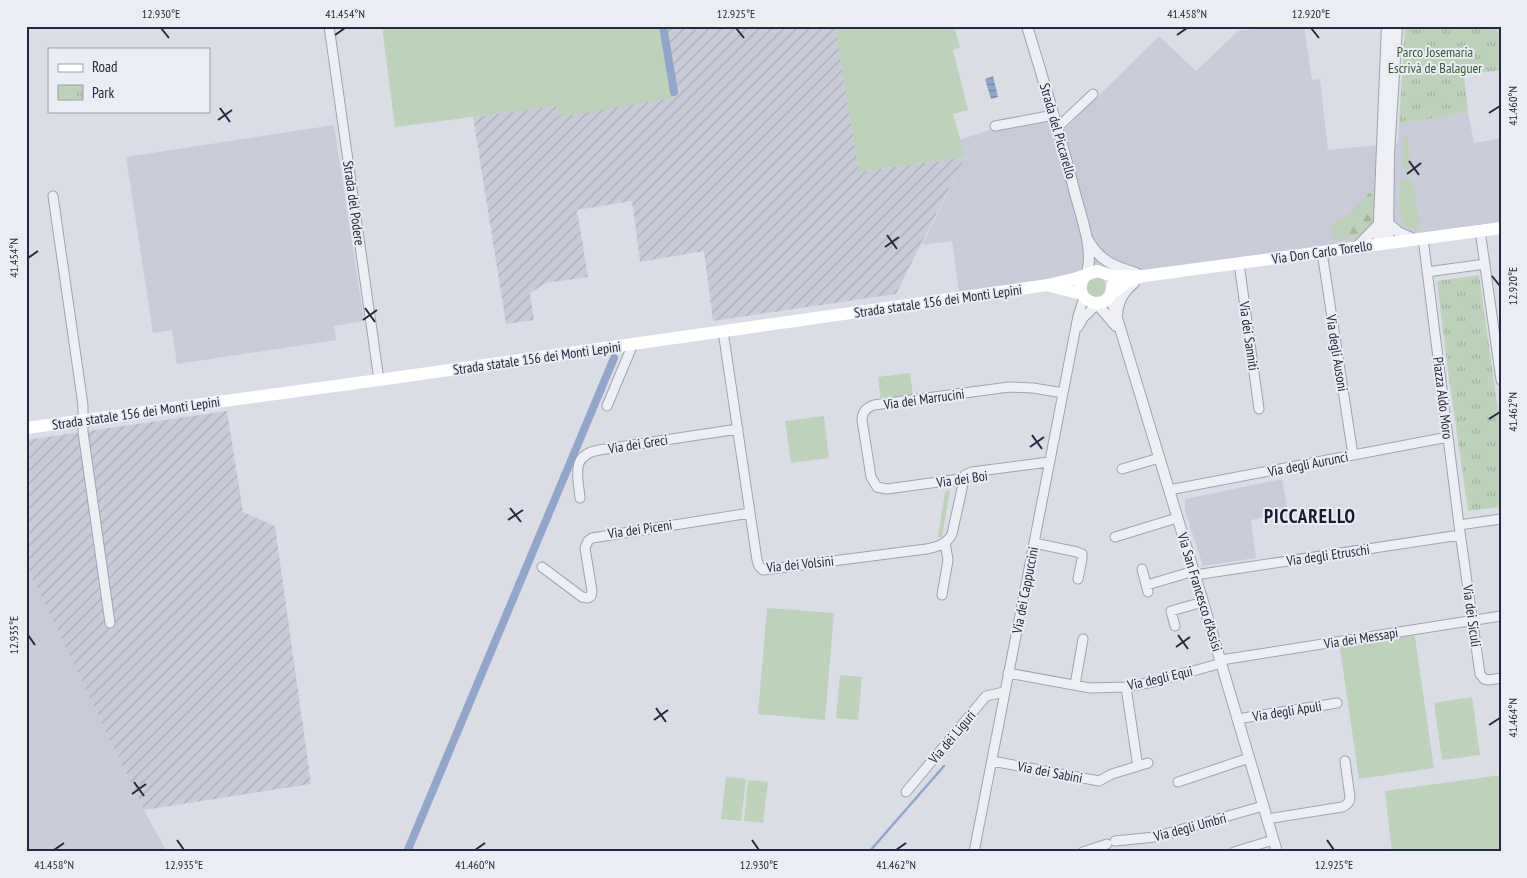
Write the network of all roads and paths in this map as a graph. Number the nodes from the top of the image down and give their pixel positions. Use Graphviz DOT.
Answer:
graph roads {
  1 [pos="329,26"];
  2 [pos="1027,26"];
  3 [pos="1387,26"];
  4 [pos="1397,26"];
  5 [pos="1093,94"];
  6 [pos="1054,115"];
  7 [pos="995,126"];
  8 [pos="1058,127"];
  9 [pos="53,196"];
  10 [pos="1383,224"];
  11 [pos="1501,228"];
  12 [pos="1480,230"];
  13 [pos="1419,239"];
  14 [pos="1383,244"];
  15 [pos="1357,247"];
  16 [pos="1091,250"];
  17 [pos="1322,252"];
  18 [pos="1239,263"];
  19 [pos="1485,264"];
  20 [pos="1427,272"];
  21 [pos="1104,273"];
  22 [pos="1086,275"];
  23 [pos="1144,276"];
  24 [pos="1064,282"];
  25 [pos="1048,285"];
  26 [pos="1083,295"];
  27 [pos="1110,295"];
  28 [pos="1097,304"];
  29 [pos="1117,319"];
  30 [pos="1076,329"];
  31 [pos="723,331"];
  32 [pos="1122,332"];
  33 [pos="633,344"];
  34 [pos="1499,349"];
  35 [pos="379,380"];
  36 [pos="1501,380"];
  37 [pos="1063,393"];
  38 [pos="607,406"];
  39 [pos="1259,409"];
  40 [pos="84,420"];
  41 [pos="26,428"];
  42 [pos="738,429"];
  43 [pos="1448,437"];
  44 [pos="1353,455"];
  45 [pos="1159,458"];
  46 [pos="1050,462"];
  47 [pos="1122,469"];
  48 [pos="1047,474"];
  49 [pos="965,476"];
  50 [pos="877,487"];
  51 [pos="1169,490"];
  52 [pos="580,498"];
  53 [pos="750,513"];
  54 [pos="1177,518"];
  55 [pos="1501,519"];
  56 [pos="1459,525"];
  57 [pos="1460,535"];
  58 [pos="1115,537"];
  59 [pos="945,542"];
  60 [pos="1034,543"];
  61 [pos="542,567"];
  62 [pos="1142,569"];
  63 [pos="1194,573"];
  64 [pos="1078,579"];
  65 [pos="942,595"];
  66 [pos="1203,602"];
  67 [pos="1501,616"];
  68 [pos="1473,620"];
  69 [pos="110,623"];
  70 [pos="1175,626"];
  71 [pos="1083,639"];
  72 [pos="1221,661"];
  73 [pos="1008,673"];
  74 [pos="1501,678"];
  75 [pos="1075,685"];
  76 [pos="1126,687"];
  77 [pos="1004,692"];
  78 [pos="1337,703"];
  79 [pos="1238,719"];
  80 [pos="1249,758"];
  81 [pos="992,761"];
  82 [pos="1138,761"];
  83 [pos="1346,761"];
  84 [pos="1148,763"];
  85 [pos="1178,782"];
  86 [pos="906,792"];
  87 [pos="1263,806"];
  88 [pos="1267,819"];
  89 [pos="1273,840"];
  90 [pos="974,852"];
  91 [pos="1083,852"];
  92 [pos="1234,852"];
  93 [pos="1276,852"];
  1 -- 35 [label="street, Strada del Podere"];
  2 -- 6 [label="street, Strada del Piccarello"];
  3 -- 10 [label="street"];
  4 -- 10 [label="street"];
  5 -- 8 [label="street"];
  6 -- 7 [label="street"];
  6 -- 8 [label="street, Strada del Piccarello"];
  8 -- 16 [label="street, Strada del Piccarello"];
  9 -- 40 [label="street"];
  10 -- 13 [label="street"];
  10 -- 14 [label="street"];
  10 -- 15 [label="street"];
  11 -- 12 [label="main road, Via Don Carlo Torello"];
  12 -- 13 [label="main road, Via Don Carlo Torello"];
  12 -- 19 [label="street"];
  13 -- 14 [label="main road, Via Don Carlo Torello"];
  13 -- 20 [label="street, Piazza Aldo Moro"];
  14 -- 15 [label="main road, Via Don Carlo Torello"];
  15 -- 17 [label="main road, Via Don Carlo Torello"];
  16 -- 21 [label="street, Strada del Piccarello"];
  16 -- 22 [label="street, Strada del Piccarello"];
  16 -- 23 [label="street"];
  16 -- 24 [label="street"];
  17 -- 18 [label="main road, Via Don Carlo Torello"];
  17 -- 44 [label="street, Via degli Ausoni"];
  18 -- 23 [label="main road, Via Don Carlo Torello"];
  18 -- 39 [label="street, Via dei Sanniti"];
  19 -- 20 [label="street"];
  19 -- 34 [label="street"];
  20 -- 43 [label="street, Piazza Aldo Moro"];
  21 -- 22 [label="main road, Strada statale 156 dei Monti Lepini"];
  21 -- 23 [label="main road, Via Don Carlo Torello"];
  21 -- 27 [label="main road"];
  22 -- 24 [label="main road, Strada statale 156 dei Monti Lepini"];
  22 -- 26 [label="main road"];
  23 -- 27 [label="main road, Via Don Carlo Torello"];
  23 -- 29 [label="street"];
  24 -- 25 [label="main road, Strada statale 156 dei Monti Lepini"];
  25 -- 26 [label="main road, Strada statale 156 dei Monti Lepini"];
  25 -- 31 [label="main road, Strada statale 156 dei Monti Lepini"];
  26 -- 28 [label="main road, Strada statale 156 dei Monti Lepini"];
  26 -- 30 [label="street, Via dei Cappuccini"];
  27 -- 28 [label="main road"];
  27 -- 29 [label="street, Via San Francesco d'Assisi"];
  28 -- 30 [label="street, Via dei Cappuccini"];
  28 -- 32 [label="street, Via San Francesco d'Assisi"];
  29 -- 32 [label="street, Via San Francesco d'Assisi"];
  30 -- 37 [label="street, Via dei Cappuccini"];
  31 -- 33 [label="main road, Strada statale 156 dei Monti Lepini"];
  31 -- 42 [label="street, Via dei Volsini"];
  32 -- 45 [label="street, Via San Francesco d'Assisi"];
  33 -- 35 [label="main road, Strada statale 156 dei Monti Lepini"];
  33 -- 38 [label="street"];
  34 -- 36 [label="street"];
  35 -- 40 [label="main road, Strada statale 156 dei Monti Lepini"];
  37 -- 46 [label="street, Via dei Cappuccini"];
  37 -- 50 [label="street, Via dei Marrucini"];
  40 -- 41 [label="main road, Strada statale 156 dei Monti Lepini"];
  40 -- 69 [label="street"];
  42 -- 52 [label="street, Via dei Greci"];
  42 -- 53 [label="street, Via dei Volsini"];
  43 -- 44 [label="street, Via degli Aurunci"];
  43 -- 56 [label="street, Piazza Aldo Moro"];
  44 -- 51 [label="street, Via degli Aurunci"];
  45 -- 47 [label="street"];
  45 -- 51 [label="street, Via San Francesco d'Assisi"];
  46 -- 48 [label="street, Via dei Cappuccini"];
  46 -- 49 [label="street, Via dei Boi"];
  48 -- 49 [label="street, Via dei Boi"];
  48 -- 60 [label="street, Via dei Cappuccini"];
  49 -- 50 [label="street, Via dei Boi"];
  49 -- 59 [label="street"];
  51 -- 54 [label="street, Via San Francesco d'Assisi"];
  53 -- 59 [label="street, Via dei Volsini"];
  53 -- 61 [label="street, Via dei Piceni"];
  54 -- 58 [label="street"];
  54 -- 63 [label="street, Via San Francesco d'Assisi"];
  55 -- 56 [label="street"];
  56 -- 57 [label="street, Piazza Aldo Moro"];
  57 -- 63 [label="street, Via degli Etruschi"];
  57 -- 68 [label="street, Via dei Siculi"];
  59 -- 65 [label="street"];
  60 -- 64 [label="street"];
  60 -- 73 [label="street, Via dei Cappuccini"];
  62 -- 63 [label="street, Via degli Etruschi"];
  63 -- 66 [label="street, Via San Francesco d'Assisi"];
  66 -- 70 [label="street"];
  66 -- 72 [label="street, Via San Francesco d'Assisi"];
  67 -- 68 [label="street, Via dei Messapi"];
  68 -- 72 [label="street, Via dei Messapi"];
  68 -- 74 [label="street, Via dei Siculi"];
  71 -- 75 [label="street"];
  72 -- 76 [label="street, Via degli Equi"];
  72 -- 79 [label="street, Via San Francesco d'Assisi"];
  73 -- 75 [label="street, Via degli Equi"];
  73 -- 77 [label="street, Via dei Cappuccini"];
  75 -- 76 [label="street, Via degli Equi"];
  76 -- 82 [label="street"];
  77 -- 81 [label="street, Via dei Cappuccini"];
  77 -- 86 [label="street, Via dei Liguri"];
  78 -- 79 [label="street, Via degli Apuli"];
  79 -- 80 [label="street, Via San Francesco d'Assisi"];
  80 -- 85 [label="street"];
  80 -- 87 [label="street, Via San Francesco d'Assisi"];
  81 -- 84 [label="street, Via dei Sabini"];
  81 -- 90 [label="street, Via dei Cappuccini"];
  83 -- 88 [label="street"];
  87 -- 88 [label="street, Via San Francesco d'Assisi"];
  87 -- 91 [label="street, Via degli Umbri"];
  88 -- 89 [label="street, Via San Francesco d'Assisi"];
  89 -- 92 [label="street"];
  89 -- 93 [label="street, Via San Francesco d'Assisi"];
}
